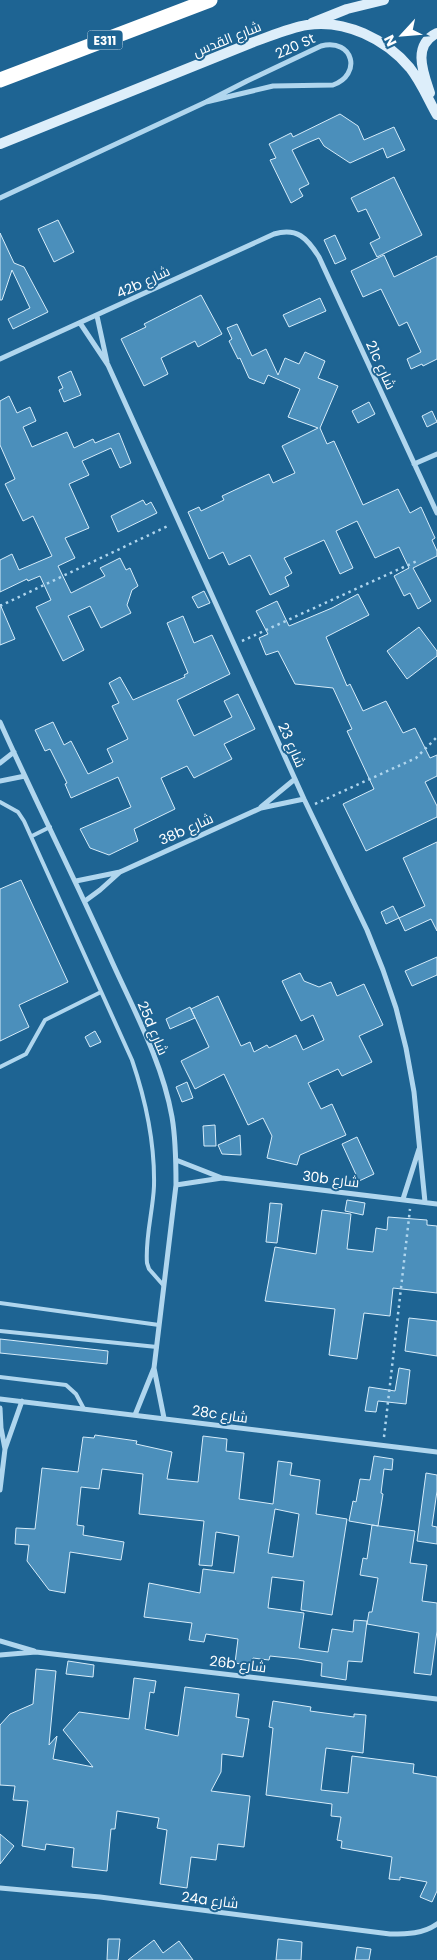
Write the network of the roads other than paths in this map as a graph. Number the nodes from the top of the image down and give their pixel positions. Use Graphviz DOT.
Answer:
graph roads {
  1 [pos="210,0"];
  2 [pos="384,0"];
  3 [pos="307,25"];
  4 [pos="437,33"];
  5 [pos="0,80"];
  6 [pos="206,102"];
  7 [pos="437,113"];
  8 [pos="0,144"];
  9 [pos="0,198"];
  10 [pos="296,233"];
  11 [pos="97,316"];
  12 [pos="80,323"];
  13 [pos="0,359"];
  14 [pos="108,365"];
  15 [pos="437,454"];
  16 [pos="414,464"];
  17 [pos="437,514"];
  18 [pos="0,722"];
  19 [pos="14,752"];
  20 [pos="0,763"];
  21 [pos="25,776"];
  22 [pos="295,779"];
  23 [pos="0,781"];
  24 [pos="304,799"];
  25 [pos="0,802"];
  26 [pos="261,808"];
  27 [pos="50,826"];
  28 [pos="32,836"];
  29 [pos="120,872"];
  30 [pos="76,882"];
  31 [pos="85,901"];
  32 [pos="101,992"];
  33 [pos="0,1067"];
  34 [pos="419,1146"];
  35 [pos="176,1160"];
  36 [pos="222,1178"];
  37 [pos="176,1185"];
  38 [pos="403,1199"];
  39 [pos="425,1202"];
  40 [pos="437,1204"];
  41 [pos="164,1286"];
  42 [pos="0,1304"];
  43 [pos="159,1325"];
  44 [pos="0,1331"];
  45 [pos="157,1347"];
  46 [pos="154,1368"];
  47 [pos="0,1377"];
  48 [pos="0,1398"];
  49 [pos="22,1401"];
  50 [pos="0,1408"];
  51 [pos="84,1408"];
  52 [pos="136,1415"];
  53 [pos="164,1418"];
  54 [pos="5,1449"];
  55 [pos="437,1452"];
  56 [pos="0,1490"];
  57 [pos="0,1641"];
  58 [pos="36,1652"];
  59 [pos="0,1655"];
  60 [pos="437,1699"];
  61 [pos="0,1888"];
  62 [pos="437,1924"];
  1 -- 5 [label="highway, E311"];
  2 -- 3 [label="main road"];
  3 -- 7 [label="main road, شارع القدس"];
  3 -- 8 [label="main road, شارع القدس"];
  4 -- 7 [label="main road"];
  6 -- 6 [label="street, 220 St"];
  6 -- 9 [label="street, 220 St"];
  10 -- 11 [label="street, 42b شارع"];
  10 -- 16 [label="street, 21c شارع"];
  11 -- 12 [label="street, 42b شارع"];
  11 -- 14 [label="street, شارع 23"];
  12 -- 13 [label="street, 42b شارع"];
  12 -- 14 [label="street, شارع 23"];
  14 -- 22 [label="street, شارع 23"];
  15 -- 16 [label="street"];
  16 -- 17 [label="street, 21c شارع"];
  18 -- 19 [label="street, 25d شارع"];
  19 -- 20 [label="street"];
  19 -- 21 [label="street, 25d شارع"];
  21 -- 23 [label="street"];
  21 -- 27 [label="street, 25d شارع"];
  22 -- 24 [label="street, شارع 23"];
  22 -- 26 [label="street, 38b شارع"];
  24 -- 26 [label="street, 38b شارع"];
  24 -- 34 [label="street, شارع 23"];
  25 -- 28 [label="lane"];
  26 -- 29 [label="street, 38b شارع"];
  27 -- 28 [label="lane"];
  27 -- 30 [label="street, 25d شارع"];
  28 -- 32 [label="lane"];
  29 -- 30 [label="street, 38b شارع"];
  29 -- 31 [label="street, 38b شارع"];
  30 -- 31 [label="street, 25d شارع"];
  31 -- 35 [label="street, 25d شارع"];
  32 -- 33 [label="lane"];
  32 -- 41 [label="lane"];
  34 -- 38 [label="street, شارع 23"];
  34 -- 39 [label="street, شارع 23"];
  35 -- 36 [label="street, 30b شارع"];
  35 -- 37 [label="street, 25d شارع"];
  36 -- 37 [label="street, 30b شارع"];
  36 -- 38 [label="street, 30b شارع"];
  37 -- 41 [label="street, 25d شارع"];
  38 -- 39 [label="street, 30b شارع"];
  39 -- 40 [label="street, 30b شارع"];
  41 -- 43 [label="street, 25d شارع"];
  42 -- 43 [label="lane"];
  43 -- 45 [label="street, 25d شارع"];
  44 -- 45 [label="lane"];
  45 -- 46 [label="street, 25d شارع"];
  46 -- 52 [label="street, 25d شارع"];
  46 -- 53 [label="street, 25d شارع"];
  47 -- 51 [label="lane"];
  48 -- 49 [label="street, 28c شارع"];
  49 -- 51 [label="street, 28c شارع"];
  49 -- 54 [label="street"];
  50 -- 54 [label="street"];
  51 -- 52 [label="street, 28c شارع"];
  52 -- 53 [label="street, 28c شارع"];
  53 -- 55 [label="street, 28c شارع"];
  54 -- 56 [label="street"];
  57 -- 58 [label="street, 26b شارع"];
  58 -- 59 [label="street, 26b شارع"];
  58 -- 60 [label="street, 26b شارع"];
  61 -- 62 [label="street, 24a شارع"];
}
